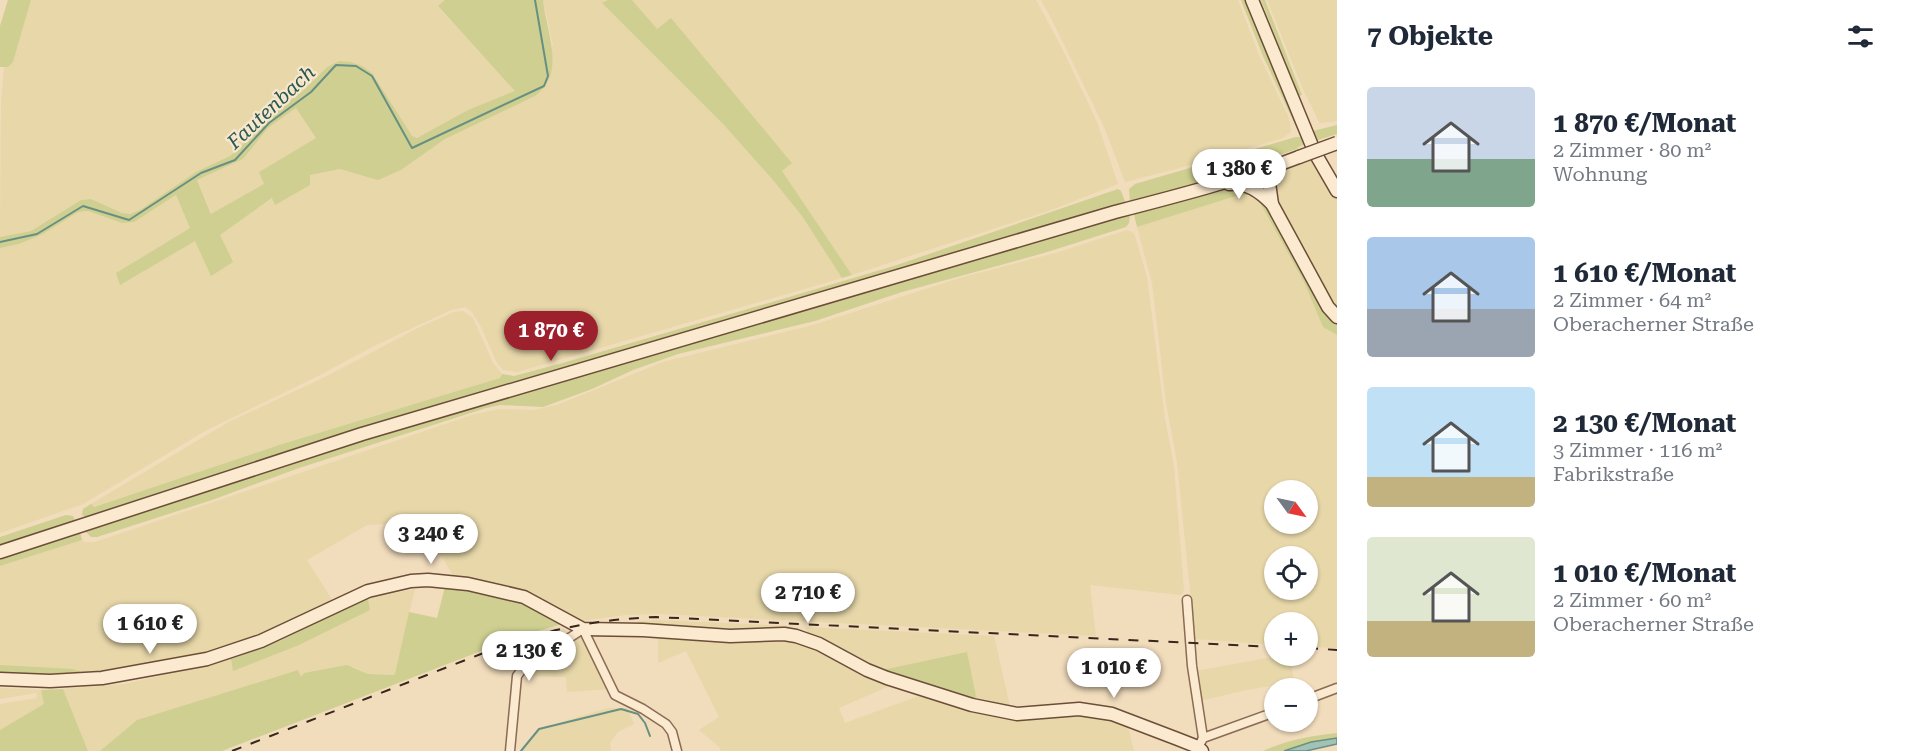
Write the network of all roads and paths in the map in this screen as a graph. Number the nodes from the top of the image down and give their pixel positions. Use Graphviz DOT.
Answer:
graph roads {
  1 [pos="1252,0"];
  2 [pos="1337,143"];
  3 [pos="1262,171"];
  4 [pos="1208,187"];
  5 [pos="1259,191"];
  6 [pos="1337,191"];
  7 [pos="1272,204"];
  8 [pos="1337,316"];
  9 [pos="0,552"];
  10 [pos="1186,600"];
  11 [pos="583,629"];
  12 [pos="0,679"];
  13 [pos="1337,688"];
  14 [pos="1318,695"];
  15 [pos="1264,716"];
  16 [pos="1201,746"];
  17 [pos="510,751"];
  18 [pos="677,751"];
  1 -- 6 [label="main road"];
  2 -- 3 [label="main road, bridge"];
  3 -- 4 [label="main road"];
  3 -- 5 [label="main road"];
  3 -- 7 [label="main road"];
  4 -- 5 [label="main road"];
  4 -- 9 [label="main road"];
  5 -- 7 [label="main road"];
  7 -- 8 [label="main road"];
  10 -- 16 [label="street"];
  11 -- 12 [label="main road"];
  11 -- 16 [label="main road"];
  11 -- 17 [label="street"];
  11 -- 18 [label="street"];
  13 -- 14 [label="street"];
  15 -- 16 [label="street"];
}
